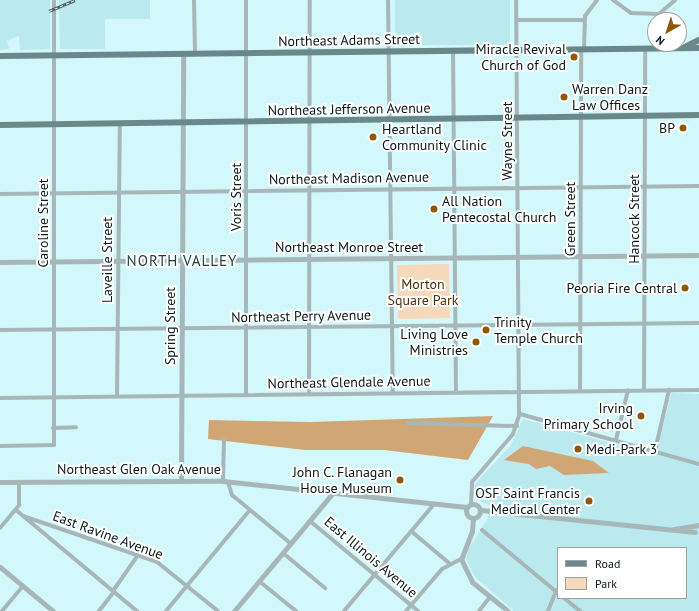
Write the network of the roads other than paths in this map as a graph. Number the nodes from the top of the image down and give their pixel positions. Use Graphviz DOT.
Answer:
graph roads {
  1 [pos="54,0"];
  2 [pos="194,0"];
  3 [pos="246,0"];
  4 [pos="310,0"];
  5 [pos="388,0"];
  6 [pos="516,0"];
  7 [pos="597,0"];
  8 [pos="613,0"];
  9 [pos="676,0"];
  10 [pos="516,20"];
  11 [pos="584,20"];
  12 [pos="699,40"];
  13 [pos="687,46"];
  14 [pos="582,48"];
  15 [pos="687,48"];
  16 [pos="699,48"];
  17 [pos="517,49"];
  18 [pos="646,49"];
  19 [pos="452,50"];
  20 [pos="388,51"];
  21 [pos="311,52"];
  22 [pos="247,53"];
  23 [pos="183,54"];
  24 [pos="195,54"];
  25 [pos="54,55"];
  26 [pos="0,56"];
  27 [pos="699,115"];
  28 [pos="646,116"];
  29 [pos="518,117"];
  30 [pos="582,117"];
  31 [pos="453,119"];
  32 [pos="389,120"];
  33 [pos="311,121"];
  34 [pos="247,122"];
  35 [pos="120,123"];
  36 [pos="183,123"];
  37 [pos="0,125"];
  38 [pos="56,125"];
  39 [pos="645,186"];
  40 [pos="699,186"];
  41 [pos="518,187"];
  42 [pos="582,187"];
  43 [pos="454,188"];
  44 [pos="312,189"];
  45 [pos="390,189"];
  46 [pos="246,190"];
  47 [pos="182,192"];
  48 [pos="118,193"];
  49 [pos="0,194"];
  50 [pos="54,194"];
  51 [pos="644,255"];
  52 [pos="699,255"];
  53 [pos="581,256"];
  54 [pos="519,257"];
  55 [pos="455,258"];
  56 [pos="391,259"];
  57 [pos="118,260"];
  58 [pos="182,260"];
  59 [pos="247,260"];
  60 [pos="312,260"];
  61 [pos="0,262"];
  62 [pos="54,262"];
  63 [pos="644,323"];
  64 [pos="699,323"];
  65 [pos="518,324"];
  66 [pos="581,324"];
  67 [pos="392,325"];
  68 [pos="456,325"];
  69 [pos="246,327"];
  70 [pos="310,327"];
  71 [pos="182,328"];
  72 [pos="117,329"];
  73 [pos="0,330"];
  74 [pos="54,330"];
  75 [pos="580,390"];
  76 [pos="628,390"];
  77 [pos="644,390"];
  78 [pos="669,390"];
  79 [pos="699,390"];
  80 [pos="519,391"];
  81 [pos="456,392"];
  82 [pos="393,393"];
  83 [pos="246,394"];
  84 [pos="309,394"];
  85 [pos="117,396"];
  86 [pos="181,396"];
  87 [pos="53,397"];
  88 [pos="0,398"];
  89 [pos="520,414"];
  90 [pos="407,424"];
  91 [pos="518,426"];
  92 [pos="76,427"];
  93 [pos="53,428"];
  94 [pos="224,440"];
  95 [pos="616,440"];
  96 [pos="0,446"];
  97 [pos="655,451"];
  98 [pos="699,464"];
  99 [pos="181,479"];
  100 [pos="226,481"];
  101 [pos="0,482"];
  102 [pos="19,482"];
  103 [pos="314,492"];
  104 [pos="332,494"];
  105 [pos="434,504"];
  106 [pos="444,505"];
  107 [pos="469,506"];
  108 [pos="16,510"];
  109 [pos="250,510"];
  110 [pos="480,510"];
  111 [pos="317,511"];
  112 [pos="466,513"];
  113 [pos="23,516"];
  114 [pos="473,519"];
  115 [pos="310,521"];
  116 [pos="699,525"];
  117 [pos="0,528"];
  118 [pos="482,530"];
  119 [pos="662,530"];
  120 [pos="411,531"];
  121 [pos="695,532"];
  122 [pos="290,544"];
  123 [pos="282,553"];
  124 [pos="138,555"];
  125 [pos="461,559"];
  126 [pos="449,563"];
  127 [pos="0,567"];
  128 [pos="374,575"];
  129 [pos="260,581"];
  130 [pos="187,585"];
  131 [pos="23,586"];
  132 [pos="325,588"];
  133 [pos="114,592"];
  134 [pos="557,592"];
  135 [pos="490,597"];
  136 [pos="565,599"];
  137 [pos="411,605"];
  138 [pos="2,611"];
  139 [pos="53,611"];
  140 [pos="99,611"];
  141 [pos="137,611"];
  142 [pos="166,611"];
  143 [pos="218,611"];
  144 [pos="234,611"];
  145 [pos="296,611"];
  146 [pos="344,611"];
  147 [pos="406,611"];
  148 [pos="418,611"];
  149 [pos="479,611"];
  150 [pos="508,611"];
  151 [pos="548,611"];
  152 [pos="580,611"];
  1 -- 25 [label="street, Caroline Street"];
  2 -- 24 [label="street"];
  3 -- 22 [label="street, Voris Street"];
  4 -- 21 [label="street"];
  5 -- 20 [label="street"];
  6 -- 10 [label="street, Wayne Street"];
  7 -- 11 [label="street"];
  8 -- 9 [label="street"];
  10 -- 11 [label="street"];
  10 -- 17 [label="street, Wayne Street"];
  11 -- 14 [label="street, Green Street"];
  12 -- 13 [label="main road"];
  14 -- 17 [label="main road, Northeast Adams Street"];
  14 -- 18 [label="main road, Northeast Adams Street"];
  14 -- 30 [label="street, Green Street"];
  15 -- 16 [label="main road, Northeast Adams Street"];
  17 -- 19 [label="main road, Northeast Adams Street"];
  17 -- 29 [label="street, Wayne Street"];
  18 -- 28 [label="street, Hancock Street"];
  19 -- 20 [label="main road, Northeast Adams Street"];
  19 -- 31 [label="street"];
  20 -- 21 [label="main road, Northeast Adams Street"];
  20 -- 32 [label="street"];
  21 -- 22 [label="main road, Northeast Adams Street"];
  21 -- 33 [label="street"];
  22 -- 24 [label="main road, Northeast Adams Street"];
  22 -- 34 [label="street, Voris Street"];
  23 -- 24 [label="main road, Northeast Adams Street"];
  23 -- 25 [label="main road, Northeast Adams Street"];
  23 -- 36 [label="street, Spring Street"];
  25 -- 26 [label="main road, Northeast Adams Street"];
  25 -- 38 [label="street, Caroline Street"];
  27 -- 28 [label="main road, Northeast Jefferson Avenue"];
  28 -- 30 [label="main road, Northeast Jefferson Avenue"];
  28 -- 39 [label="street, Hancock Street"];
  29 -- 30 [label="main road, Northeast Jefferson Avenue"];
  29 -- 31 [label="main road, Northeast Jefferson Avenue"];
  29 -- 41 [label="street, Wayne Street"];
  30 -- 42 [label="street, Green Street"];
  31 -- 32 [label="main road, Northeast Jefferson Avenue"];
  31 -- 43 [label="street"];
  32 -- 33 [label="main road, Northeast Jefferson Avenue"];
  32 -- 45 [label="street"];
  33 -- 34 [label="main road, Northeast Jefferson Avenue"];
  33 -- 44 [label="street"];
  34 -- 36 [label="main road, Northeast Jefferson Avenue"];
  34 -- 46 [label="street, Voris Street"];
  35 -- 36 [label="main road, Northeast Jefferson Avenue"];
  35 -- 38 [label="main road, Northeast Jefferson Avenue"];
  35 -- 48 [label="street, Laveille Street"];
  36 -- 47 [label="street, Spring Street"];
  37 -- 38 [label="main road, Northeast Jefferson Avenue"];
  38 -- 50 [label="street, Caroline Street"];
  39 -- 40 [label="street, Northeast Madison Avenue"];
  39 -- 42 [label="street, Northeast Madison Avenue"];
  39 -- 51 [label="street, Hancock Street"];
  41 -- 42 [label="street, Northeast Madison Avenue"];
  41 -- 43 [label="street, Northeast Madison Avenue"];
  41 -- 54 [label="street, Wayne Street"];
  42 -- 53 [label="street, Green Street"];
  43 -- 45 [label="street, Northeast Madison Avenue"];
  43 -- 55 [label="street"];
  44 -- 45 [label="street, Northeast Madison Avenue"];
  44 -- 46 [label="street, Northeast Madison Avenue"];
  44 -- 60 [label="street"];
  45 -- 56 [label="street"];
  46 -- 47 [label="street, Northeast Madison Avenue"];
  46 -- 59 [label="street, Voris Street"];
  47 -- 48 [label="street, Northeast Madison Avenue"];
  47 -- 58 [label="street, Spring Street"];
  48 -- 50 [label="street, Northeast Madison Avenue"];
  48 -- 57 [label="street, Laveille Street"];
  49 -- 50 [label="street, Northeast Madison Avenue"];
  50 -- 62 [label="street, Caroline Street"];
  51 -- 52 [label="street, Northeast Monroe Street"];
  51 -- 53 [label="street, Northeast Monroe Street"];
  51 -- 63 [label="street, Hancock Street"];
  53 -- 54 [label="street, Northeast Monroe Street"];
  53 -- 66 [label="street, Green Street"];
  54 -- 55 [label="street, Northeast Monroe Street"];
  54 -- 65 [label="street, Wayne Street"];
  55 -- 56 [label="street, Northeast Monroe Street"];
  55 -- 68 [label="street"];
  56 -- 60 [label="street, Northeast Monroe Street"];
  56 -- 67 [label="street"];
  57 -- 58 [label="street, Northeast Monroe Street"];
  57 -- 62 [label="street, Northeast Monroe Street"];
  57 -- 72 [label="street, Laveille Street"];
  58 -- 59 [label="street, Northeast Monroe Street"];
  58 -- 71 [label="street, Spring Street"];
  59 -- 60 [label="street, Northeast Monroe Street"];
  59 -- 69 [label="street, Voris Street"];
  60 -- 70 [label="street"];
  61 -- 62 [label="street, Northeast Monroe Street"];
  62 -- 74 [label="street, Caroline Street"];
  63 -- 64 [label="street, Northeast Perry Avenue"];
  63 -- 66 [label="street, Northeast Perry Avenue"];
  63 -- 77 [label="street, Hancock Street"];
  65 -- 66 [label="street, Northeast Perry Avenue"];
  65 -- 68 [label="street, Northeast Perry Avenue"];
  65 -- 80 [label="street, Wayne Street"];
  66 -- 75 [label="street, Green Street"];
  67 -- 68 [label="street, Northeast Perry Avenue"];
  67 -- 70 [label="street, Northeast Perry Avenue"];
  67 -- 82 [label="street"];
  68 -- 81 [label="street"];
  69 -- 70 [label="street, Northeast Perry Avenue"];
  69 -- 71 [label="street, Northeast Perry Avenue"];
  69 -- 83 [label="street, Voris Street"];
  70 -- 84 [label="street"];
  71 -- 72 [label="street, Northeast Perry Avenue"];
  71 -- 86 [label="street, Spring Street"];
  72 -- 74 [label="street, Northeast Perry Avenue"];
  72 -- 85 [label="street, Laveille Street"];
  73 -- 74 [label="street, Northeast Perry Avenue"];
  74 -- 87 [label="street, Caroline Street"];
  75 -- 76 [label="street, Northeast Glendale Avenue"];
  75 -- 80 [label="street, Northeast Glendale Avenue"];
  76 -- 77 [label="street, Northeast Glendale Avenue"];
  76 -- 95 [label="street"];
  77 -- 78 [label="street, Northeast Glendale Avenue"];
  78 -- 79 [label="street, Northeast Glendale Avenue"];
  78 -- 97 [label="street"];
  80 -- 81 [label="street, Northeast Glendale Avenue"];
  80 -- 89 [label="street, Wayne Street"];
  81 -- 82 [label="street, Northeast Glendale Avenue"];
  82 -- 84 [label="street, Northeast Glendale Avenue"];
  83 -- 84 [label="street, Northeast Glendale Avenue"];
  83 -- 86 [label="street, Northeast Glendale Avenue"];
  85 -- 86 [label="street, Northeast Glendale Avenue"];
  85 -- 87 [label="street, Northeast Glendale Avenue"];
  86 -- 99 [label="street, Spring Street"];
  87 -- 88 [label="street, Northeast Glendale Avenue"];
  87 -- 93 [label="street, Caroline Street"];
  89 -- 91 [label="street, Wayne Street"];
  89 -- 95 [label="street"];
  90 -- 91 [label="street"];
  91 -- 107 [label="street, Wayne Street"];
  92 -- 93 [label="street"];
  93 -- 96 [label="street, Caroline Street"];
  94 -- 100 [label="street"];
  95 -- 97 [label="street"];
  97 -- 98 [label="street"];
  99 -- 100 [label="street, Northeast Glen Oak Avenue"];
  99 -- 102 [label="street, Northeast Glen Oak Avenue"];
  100 -- 103 [label="street, Northeast Glen Oak Avenue"];
  100 -- 109 [label="street"];
  101 -- 102 [label="street, Northeast Glen Oak Avenue"];
  102 -- 108 [label="street"];
  103 -- 104 [label="street, Northeast Glen Oak Avenue"];
  103 -- 111 [label="street"];
  104 -- 105 [label="street, Northeast Glen Oak Avenue"];
  104 -- 111 [label="street"];
  105 -- 106 [label="street, Northeast Glen Oak Avenue"];
  105 -- 120 [label="street"];
  106 -- 107 [label="street, Northeast Glen Oak Avenue"];
  106 -- 112 [label="street, Northeast Glen Oak Avenue"];
  107 -- 110 [label="street"];
  107 -- 112 [label="street"];
  108 -- 113 [label="street"];
  108 -- 117 [label="street"];
  109 -- 122 [label="street"];
  109 -- 130 [label="street"];
  110 -- 114 [label="street"];
  110 -- 119 [label="street"];
  111 -- 115 [label="street"];
  112 -- 114 [label="street"];
  113 -- 124 [label="street, East Ravine Avenue"];
  113 -- 133 [label="street"];
  114 -- 125 [label="street"];
  115 -- 122 [label="street"];
  115 -- 128 [label="street, East Illinois Avenue"];
  116 -- 119 [label="street"];
  118 -- 134 [label="street"];
  119 -- 121 [label="street"];
  120 -- 126 [label="street"];
  120 -- 128 [label="street"];
  122 -- 123 [label="street"];
  123 -- 129 [label="street"];
  123 -- 132 [label="street"];
  124 -- 130 [label="street, East Ravine Avenue"];
  124 -- 133 [label="street"];
  125 -- 126 [label="street"];
  125 -- 135 [label="street"];
  126 -- 137 [label="street"];
  127 -- 131 [label="street"];
  128 -- 137 [label="street, East Illinois Avenue"];
  128 -- 146 [label="street"];
  129 -- 144 [label="street"];
  129 -- 145 [label="street"];
  130 -- 142 [label="street"];
  130 -- 143 [label="street, East Ravine Avenue"];
  131 -- 138 [label="street"];
  131 -- 139 [label="street"];
  133 -- 140 [label="street"];
  133 -- 141 [label="street"];
  134 -- 151 [label="street"];
  135 -- 149 [label="street"];
  135 -- 150 [label="street"];
  136 -- 152 [label="street"];
  137 -- 147 [label="street"];
  137 -- 148 [label="street, East Illinois Avenue"];
}
